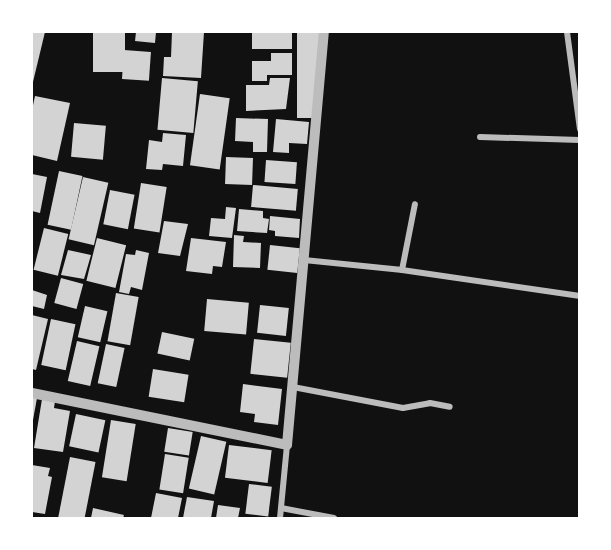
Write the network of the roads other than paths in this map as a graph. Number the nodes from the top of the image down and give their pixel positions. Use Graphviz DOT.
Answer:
graph roads {
  1 [pos="324,32"];
  2 [pos="567,32"];
  3 [pos="579,129"];
  4 [pos="480,137"];
  5 [pos="579,140"];
  6 [pos="415,204"];
  7 [pos="304,260"];
  8 [pos="402,270"];
  9 [pos="579,296"];
  10 [pos="292,387"];
  11 [pos="32,393"];
  12 [pos="450,407"];
  13 [pos="287,445"];
  14 [pos="281,508"];
  15 [pos="280,519"];
  16 [pos="334,519"];
  1 -- 7 [label="street"];
  2 -- 3 [label="street"];
  4 -- 5 [label="street"];
  6 -- 8 [label="street"];
  7 -- 8 [label="street"];
  7 -- 10 [label="street"];
  8 -- 9 [label="street"];
  10 -- 12 [label="street"];
  10 -- 13 [label="street"];
  11 -- 13 [label="street"];
  13 -- 14 [label="street"];
  14 -- 15 [label="street"];
  14 -- 16 [label="street"];
}
